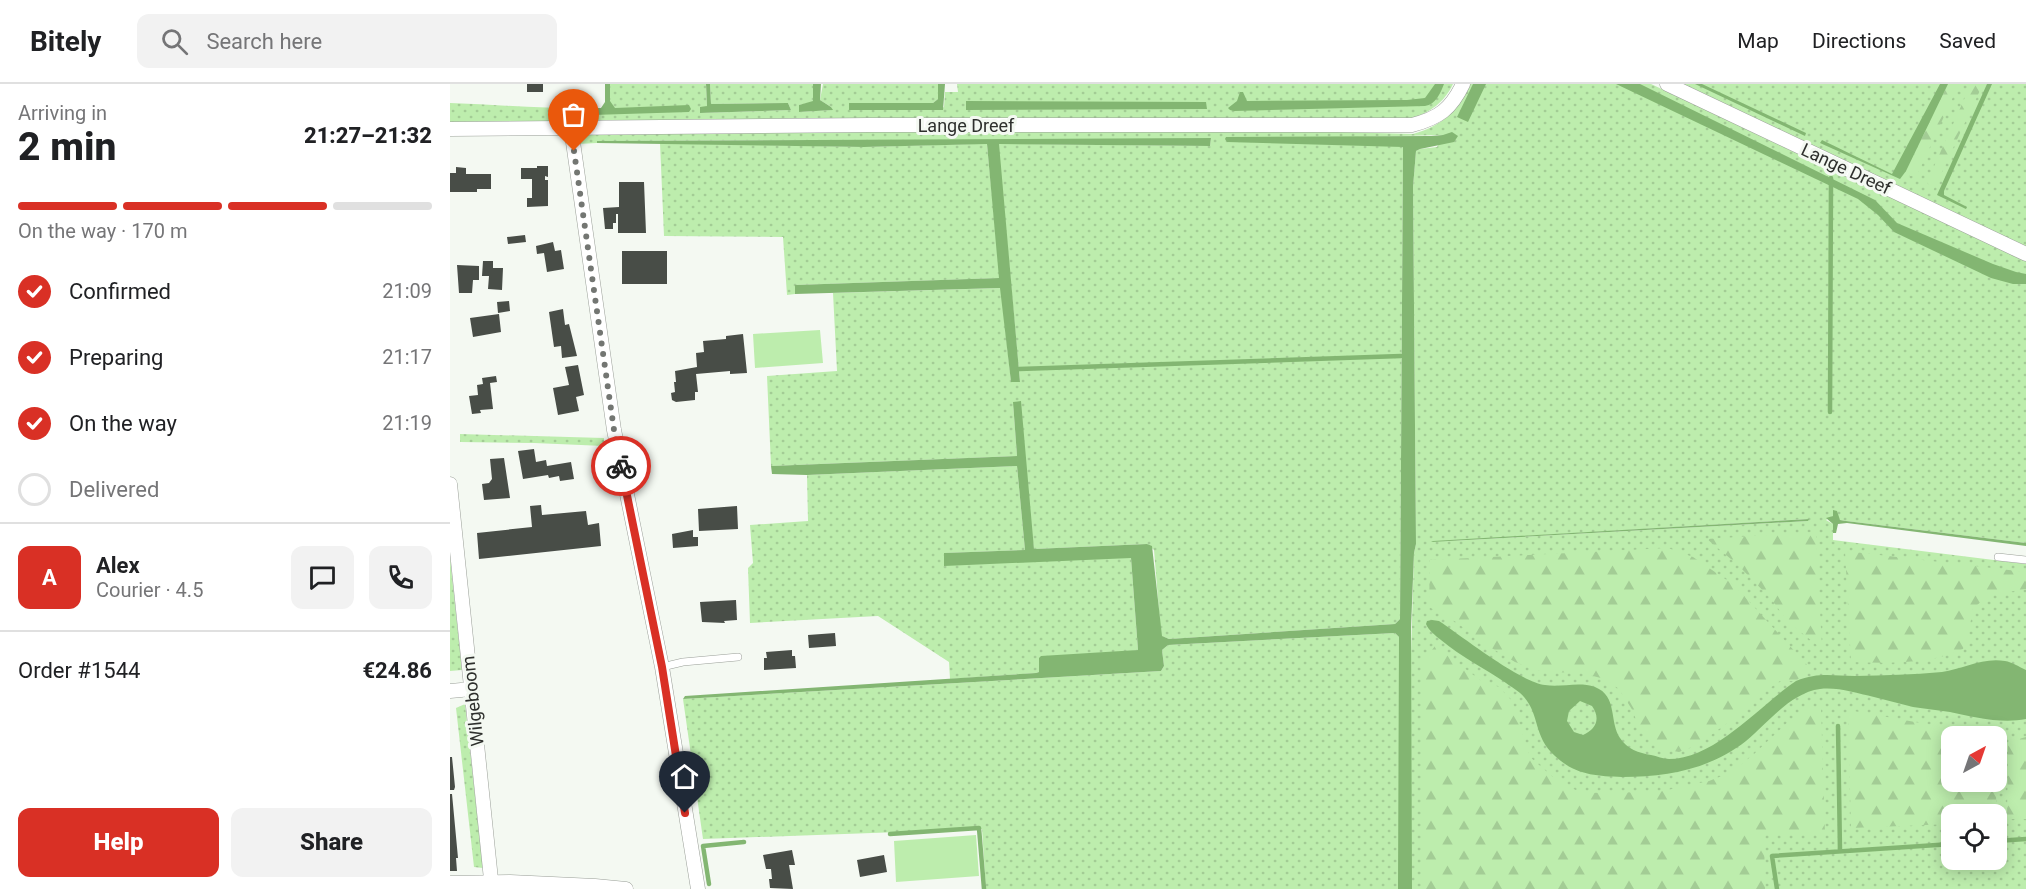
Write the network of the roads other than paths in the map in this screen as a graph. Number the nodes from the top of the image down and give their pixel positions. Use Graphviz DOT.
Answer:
graph roads {
  1 [pos="1463,84"];
  2 [pos="1666,84"];
  3 [pos="571,128"];
  4 [pos="450,129"];
  5 [pos="2026,254"];
  6 [pos="450,484"];
  7 [pos="451,503"];
  8 [pos="1998,557"];
  9 [pos="2026,560"];
  10 [pos="738,657"];
  11 [pos="662,667"];
  12 [pos="472,689"];
  13 [pos="450,691"];
  14 [pos="450,883"];
  15 [pos="491,886"];
  16 [pos="626,889"];
  17 [pos="698,889"];
  1 -- 3 [label="street, Lange Dreef"];
  2 -- 5 [label="street, Lange Dreef"];
  3 -- 4 [label="street, Lange Dreef"];
  3 -- 11 [label="street"];
  6 -- 7 [label="street, Wilgeboom"];
  7 -- 12 [label="street, Wilgeboom"];
  8 -- 9 [label="lane"];
  10 -- 11 [label="lane"];
  11 -- 17 [label="street"];
  12 -- 13 [label="street"];
  12 -- 15 [label="street, Wilgeboom"];
  14 -- 15 [label="street"];
  15 -- 16 [label="street"];
}
